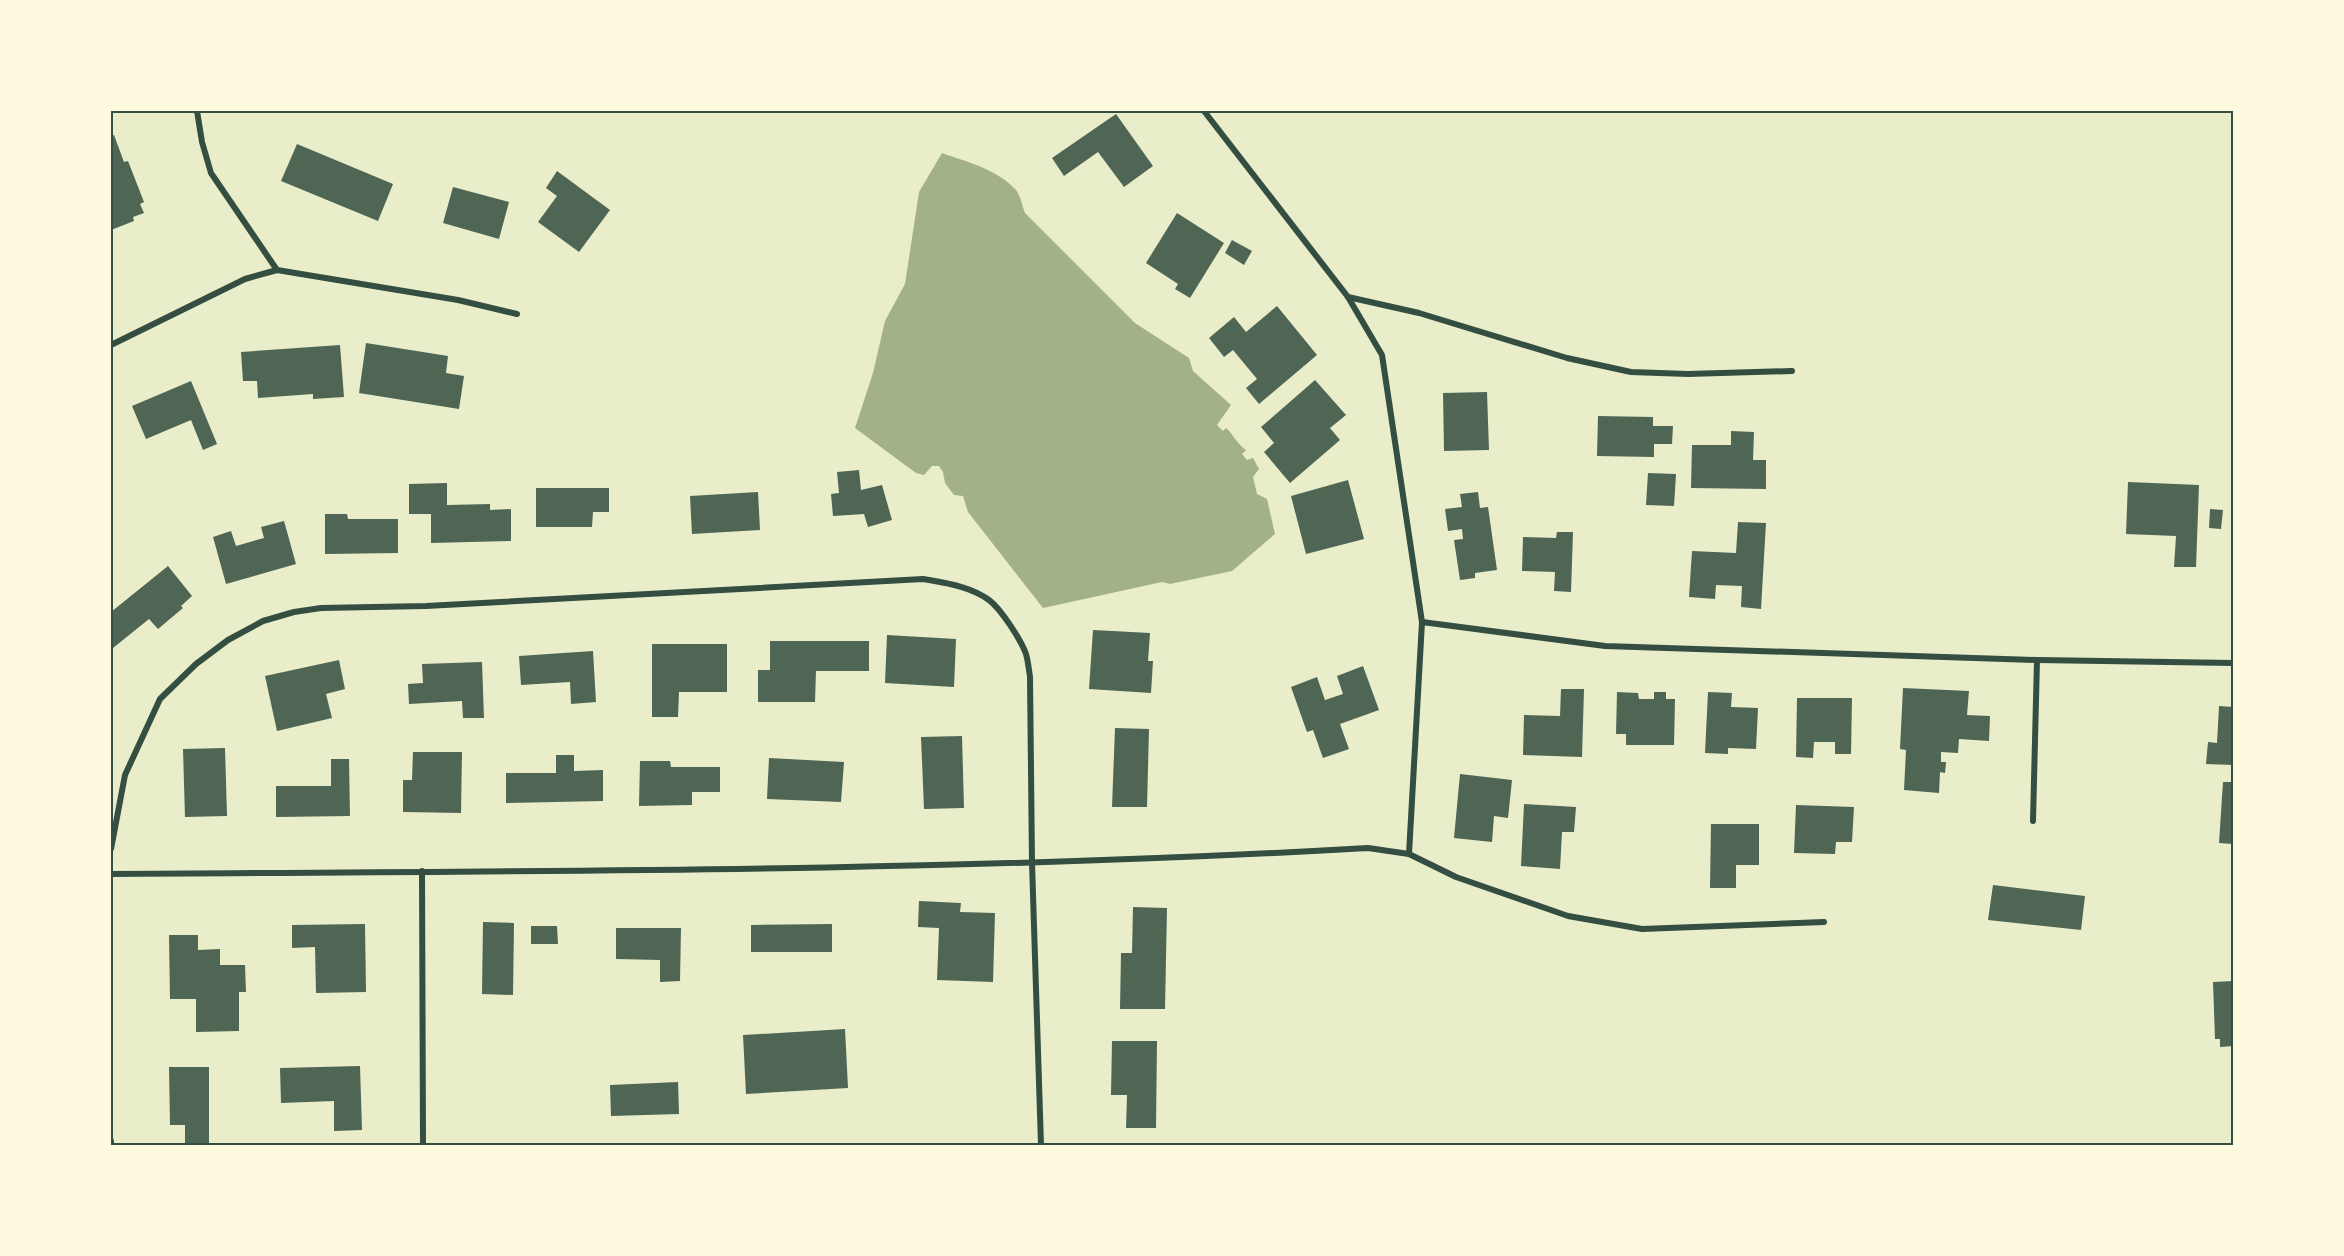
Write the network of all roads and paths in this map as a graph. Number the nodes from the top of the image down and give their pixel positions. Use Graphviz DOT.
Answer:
graph roads {
  1 [pos="197,111"];
  2 [pos="1204,111"];
  3 [pos="277,270"];
  4 [pos="1348,297"];
  5 [pos="517,314"];
  6 [pos="111,345"];
  7 [pos="1792,371"];
  8 [pos="1422,622"];
  9 [pos="2037,660"];
  10 [pos="2233,663"];
  11 [pos="2033,821"];
  12 [pos="111,849"];
  13 [pos="1409,854"];
  14 [pos="1032,863"];
  15 [pos="423,871"];
  16 [pos="111,874"];
  17 [pos="1824,922"];
  18 [pos="423,1145"];
  19 [pos="1041,1145"];
  1 -- 3 [label="street"];
  2 -- 4 [label="street"];
  3 -- 5 [label="street"];
  3 -- 6 [label="street"];
  4 -- 7 [label="street"];
  4 -- 8 [label="street"];
  8 -- 9 [label="street"];
  8 -- 13 [label="street"];
  9 -- 10 [label="street"];
  9 -- 11 [label="street"];
  12 -- 14 [label="street"];
  13 -- 14 [label="street"];
  13 -- 17 [label="street"];
  14 -- 15 [label="street"];
  14 -- 19 [label="street"];
  15 -- 16 [label="street"];
  15 -- 18 [label="street"];
}
